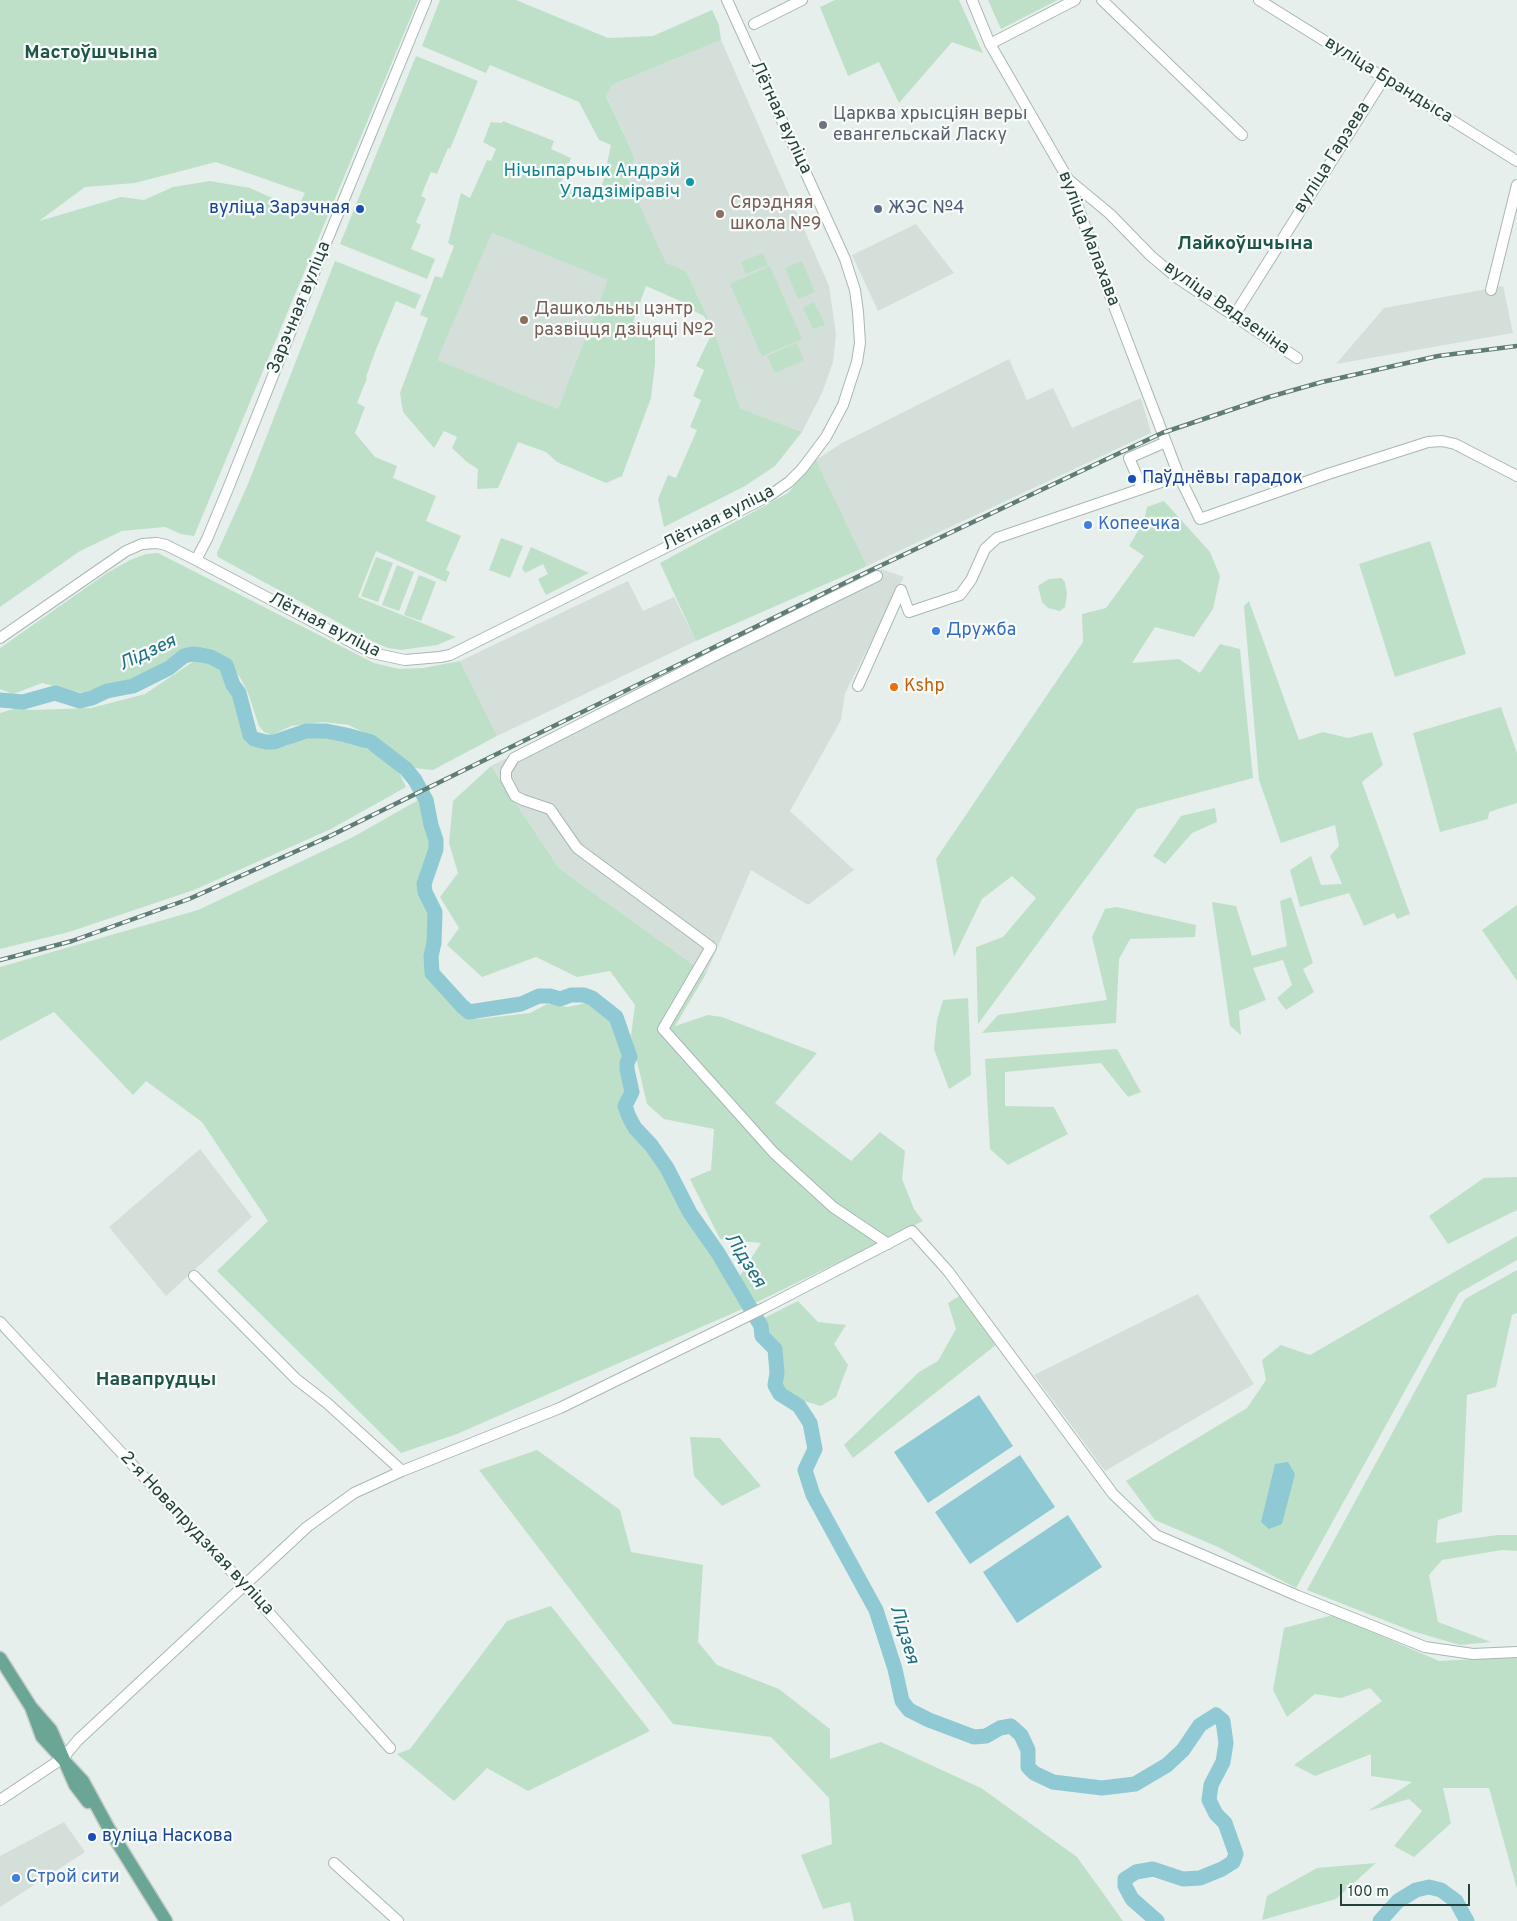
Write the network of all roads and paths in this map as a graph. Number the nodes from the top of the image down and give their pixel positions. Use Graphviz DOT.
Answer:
graph roads {
  1 [pos="426,0"];
  2 [pos="727,0"];
  3 [pos="802,0"];
  4 [pos="972,0"];
  5 [pos="1075,0"];
  6 [pos="1102,0"];
  7 [pos="1259,0"];
  8 [pos="754,24"];
  9 [pos="990,44"];
  10 [pos="1384,78"];
  11 [pos="1242,135"];
  12 [pos="1517,161"];
  13 [pos="1068,179"];
  14 [pos="1517,185"];
  15 [pos="1491,290"];
  16 [pos="1234,316"];
  17 [pos="1297,358"];
  18 [pos="1164,437"];
  19 [pos="1179,476"];
  20 [pos="1517,476"];
  21 [pos="1142,488"];
  22 [pos="196,560"];
  23 [pos="877,576"];
  24 [pos="0,638"];
  25 [pos="858,686"];
  26 [pos="888,1244"];
  27 [pos="194,1276"];
  28 [pos="0,1322"];
  29 [pos="402,1471"];
  30 [pos="245,1586"];
  31 [pos="1517,1652"];
  32 [pos="0,1658"];
  33 [pos="390,1748"];
  34 [pos="63,1758"];
  35 [pos="0,1800"];
  36 [pos="334,1863"];
  37 [pos="166,1921"];
  38 [pos="398,1921"];
  1 -- 22 [label="street, Зарэчная вуліца"];
  2 -- 22 [label="street, Лётная вуліца"];
  3 -- 8 [label="street"];
  4 -- 9 [label="street, вуліца Малахава"];
  5 -- 9 [label="street"];
  6 -- 11 [label="street"];
  7 -- 10 [label="street, вуліца Брандыса"];
  9 -- 13 [label="street, вуліца Малахава"];
  10 -- 12 [label="street, вуліца Брандыса"];
  10 -- 16 [label="street, вуліца Гарэева"];
  13 -- 16 [label="street, вуліца Вядзеніна"];
  13 -- 18 [label="street, вуліца Малахава"];
  14 -- 15 [label="street"];
  16 -- 17 [label="street, вуліца Вядзеніна"];
  18 -- 19 [label="street, вуліца Малахава"];
  18 -- 21 [label="street"];
  19 -- 20 [label="street, вуліца Малахава"];
  19 -- 21 [label="street"];
  21 -- 25 [label="street"];
  22 -- 24 [label="street, Лётная вуліца"];
  23 -- 26 [label="street"];
  26 -- 29 [label="street"];
  26 -- 31 [label="street"];
  27 -- 29 [label="street"];
  28 -- 30 [label="street, 2-я Новапрудзкая вуліца"];
  29 -- 30 [label="street"];
  30 -- 33 [label="street, 2-я Новапрудзкая вуліца"];
  30 -- 34 [label="street"];
  32 -- 34 [label="main road"];
  34 -- 35 [label="street"];
  34 -- 37 [label="main road"];
  36 -- 38 [label="street"];
}
